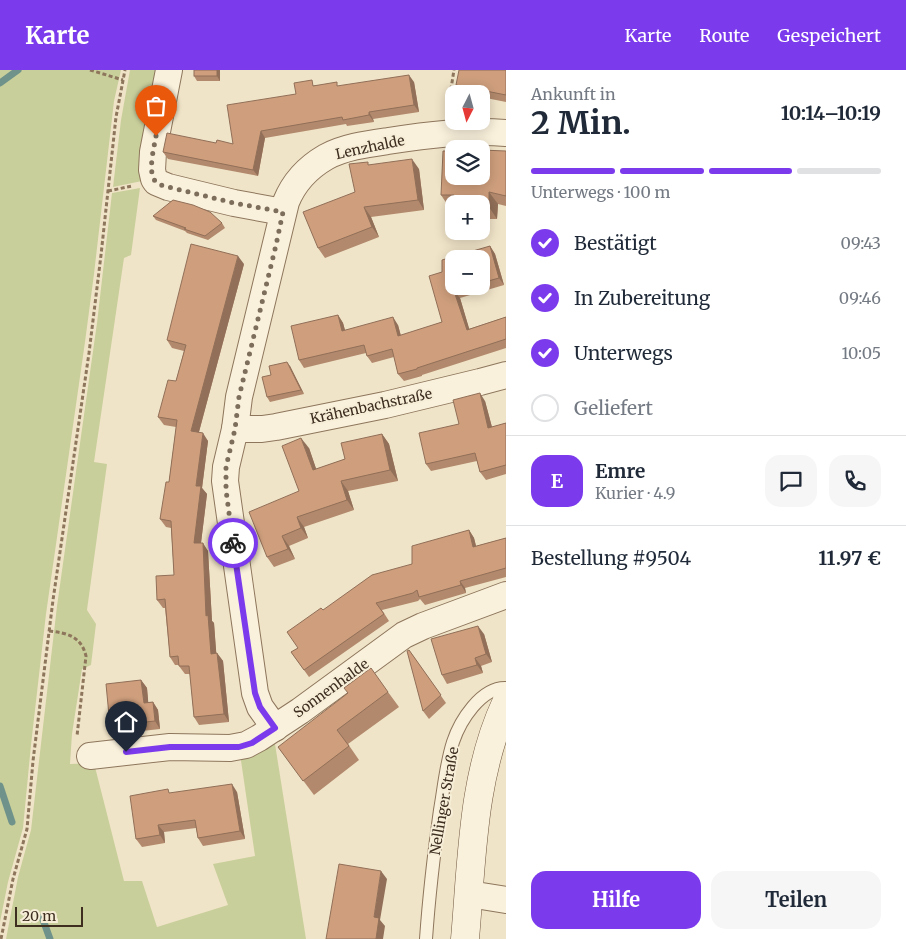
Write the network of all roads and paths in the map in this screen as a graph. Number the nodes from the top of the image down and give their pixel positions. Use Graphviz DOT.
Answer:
graph roads {
  1 [pos="90,70"];
  2 [pos="125,70"];
  3 [pos="169,70"];
  4 [pos="454,70"];
  5 [pos="123,80"];
  6 [pos="451,85"];
  7 [pos="506,133"];
  8 [pos="283,212"];
  9 [pos="506,375"];
  10 [pos="235,429"];
  11 [pos="506,595"];
  12 [pos="49,631"];
  13 [pos="506,688"];
  14 [pos="506,703"];
  15 [pos="275,728"];
  16 [pos="90,756"];
  17 [pos="469,894"];
  18 [pos="506,900"];
  19 [pos="1,939"];
  20 [pos="426,939"];
  21 [pos="465,939"];
  1 -- 5 [label="path"];
  2 -- 5 [label="path"];
  3 -- 8 [label="street"];
  4 -- 6 [label="path"];
  5 -- 12 [label="path"];
  7 -- 8 [label="street, Lenzhalde"];
  8 -- 10 [label="street, Lenzhalde"];
  9 -- 10 [label="street, Krähenbachstraße"];
  10 -- 15 [label="street, Lenzhalde"];
  11 -- 15 [label="street, Sonnenhalde"];
  12 -- 16 [label="path"];
  12 -- 19 [label="path"];
  13 -- 20 [label="lane, Nellinger Straße"];
  14 -- 17 [label="main road"];
  15 -- 16 [label="street, Sonnenhalde"];
  17 -- 18 [label="street"];
  17 -- 21 [label="main road"];
}
